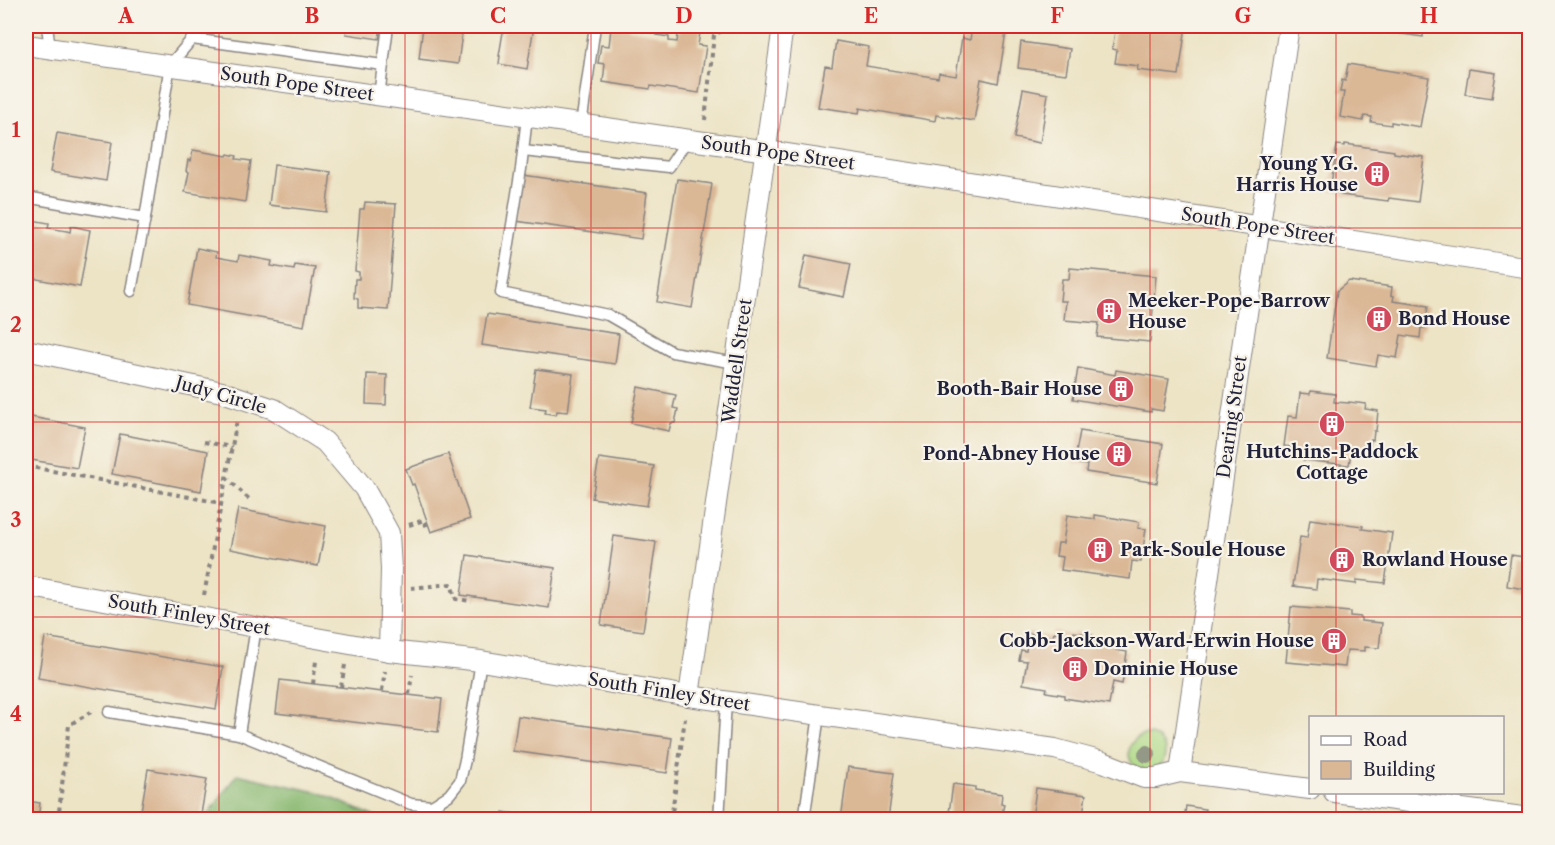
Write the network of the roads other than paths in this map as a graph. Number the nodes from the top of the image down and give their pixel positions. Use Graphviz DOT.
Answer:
graph roads {
  1 [pos="47,26"];
  2 [pos="194,26"];
  3 [pos="388,26"];
  4 [pos="595,26"];
  5 [pos="783,26"];
  6 [pos="1288,26"];
  7 [pos="192,39"];
  8 [pos="26,45"];
  9 [pos="50,49"];
  10 [pos="170,65"];
  11 [pos="383,65"];
  12 [pos="379,96"];
  13 [pos="527,117"];
  14 [pos="581,125"];
  15 [pos="695,141"];
  16 [pos="523,151"];
  17 [pos="766,151"];
  18 [pos="26,197"];
  19 [pos="145,218"];
  20 [pos="1260,227"];
  21 [pos="1530,268"];
  22 [pos="131,291"];
  23 [pos="26,351"];
  24 [pos="736,363"];
  25 [pos="26,585"];
  26 [pos="256,627"];
  27 [pos="387,659"];
  28 [pos="481,661"];
  29 [pos="726,702"];
  30 [pos="688,705"];
  31 [pos="109,712"];
  32 [pos="819,715"];
  33 [pos="239,734"];
  34 [pos="1180,772"];
  35 [pos="1309,789"];
  36 [pos="1349,794"];
  37 [pos="1530,818"];
  38 [pos="718,819"];
  39 [pos="804,819"];
  1 -- 9 [label="lane"];
  2 -- 7 [label="lane"];
  3 -- 11 [label="lane"];
  4 -- 14 [label="lane"];
  5 -- 17 [label="street, Waddell Street"];
  6 -- 20 [label="street, Dearing Street"];
  7 -- 10 [label="lane"];
  7 -- 11 [label="lane"];
  8 -- 9 [label="street, South Pope Street"];
  9 -- 10 [label="street, South Pope Street"];
  10 -- 12 [label="street, South Pope Street"];
  10 -- 19 [label="lane"];
  11 -- 12 [label="lane"];
  12 -- 13 [label="street, South Pope Street"];
  13 -- 14 [label="street, South Pope Street"];
  13 -- 16 [label="lane"];
  14 -- 15 [label="street, South Pope Street"];
  15 -- 16 [label="lane"];
  15 -- 17 [label="street, South Pope Street"];
  16 -- 24 [label="lane"];
  17 -- 20 [label="street, South Pope Street"];
  17 -- 24 [label="street, Waddell Street"];
  18 -- 19 [label="lane"];
  19 -- 22 [label="lane"];
  20 -- 21 [label="street, South Pope Street"];
  20 -- 34 [label="street, Dearing Street"];
  23 -- 27 [label="street, Judy Circle"];
  24 -- 30 [label="street, Waddell Street"];
  25 -- 26 [label="street, South Finley Street"];
  26 -- 27 [label="street, South Finley Street"];
  26 -- 33 [label="lane"];
  27 -- 28 [label="street, South Finley Street"];
  28 -- 30 [label="street, South Finley Street"];
  28 -- 33 [label="lane"];
  29 -- 30 [label="street, South Finley Street"];
  29 -- 32 [label="street, South Finley Street"];
  29 -- 38 [label="lane"];
  31 -- 33 [label="lane"];
  32 -- 34 [label="street, South Finley Street"];
  32 -- 39 [label="lane"];
  34 -- 35 [label="street, South Finley Street"];
  36 -- 37 [label="street"];
}
